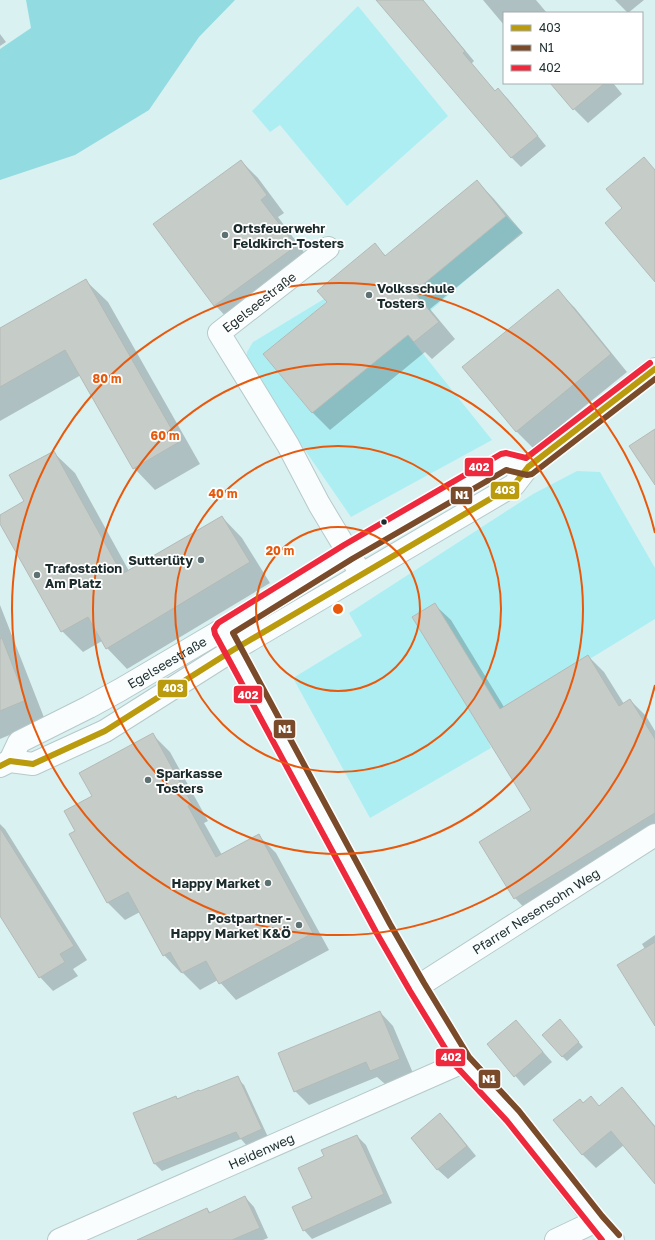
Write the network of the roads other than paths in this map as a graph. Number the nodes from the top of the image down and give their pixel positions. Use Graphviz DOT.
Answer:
graph roads {
  1 [pos="328,248"];
  2 [pos="655,369"];
  3 [pos="528,466"];
  4 [pos="348,552"];
  5 [pos="361,574"];
  6 [pos="222,630"];
  7 [pos="233,650"];
  8 [pos="5,763"];
  9 [pos="655,835"];
  10 [pos="417,987"];
  11 [pos="463,1062"];
  12 [pos="596,1221"];
  13 [pos="59,1240"];
  14 [pos="556,1240"];
  15 [pos="613,1240"];
  1 -- 4 [label="street, Egelseestraße"];
  2 -- 3 [label="street, Egelseestraße"];
  3 -- 4 [label="street, Egelseestraße"];
  3 -- 5 [label="street, Egelseestraße"];
  4 -- 5 [label="street, Egelseestraße"];
  4 -- 6 [label="street, Egelseestraße"];
  5 -- 7 [label="street, Egelseestraße"];
  6 -- 7 [label="street"];
  6 -- 8 [label="street, Egelseestraße"];
  7 -- 8 [label="street, Egelseestraße"];
  7 -- 10 [label="street"];
  9 -- 10 [label="street, Pfarrer Nesensohn Weg"];
  10 -- 11 [label="street"];
  11 -- 12 [label="street"];
  11 -- 13 [label="street, Heidenweg"];
  12 -- 14 [label="street"];
  12 -- 15 [label="street"];
}
